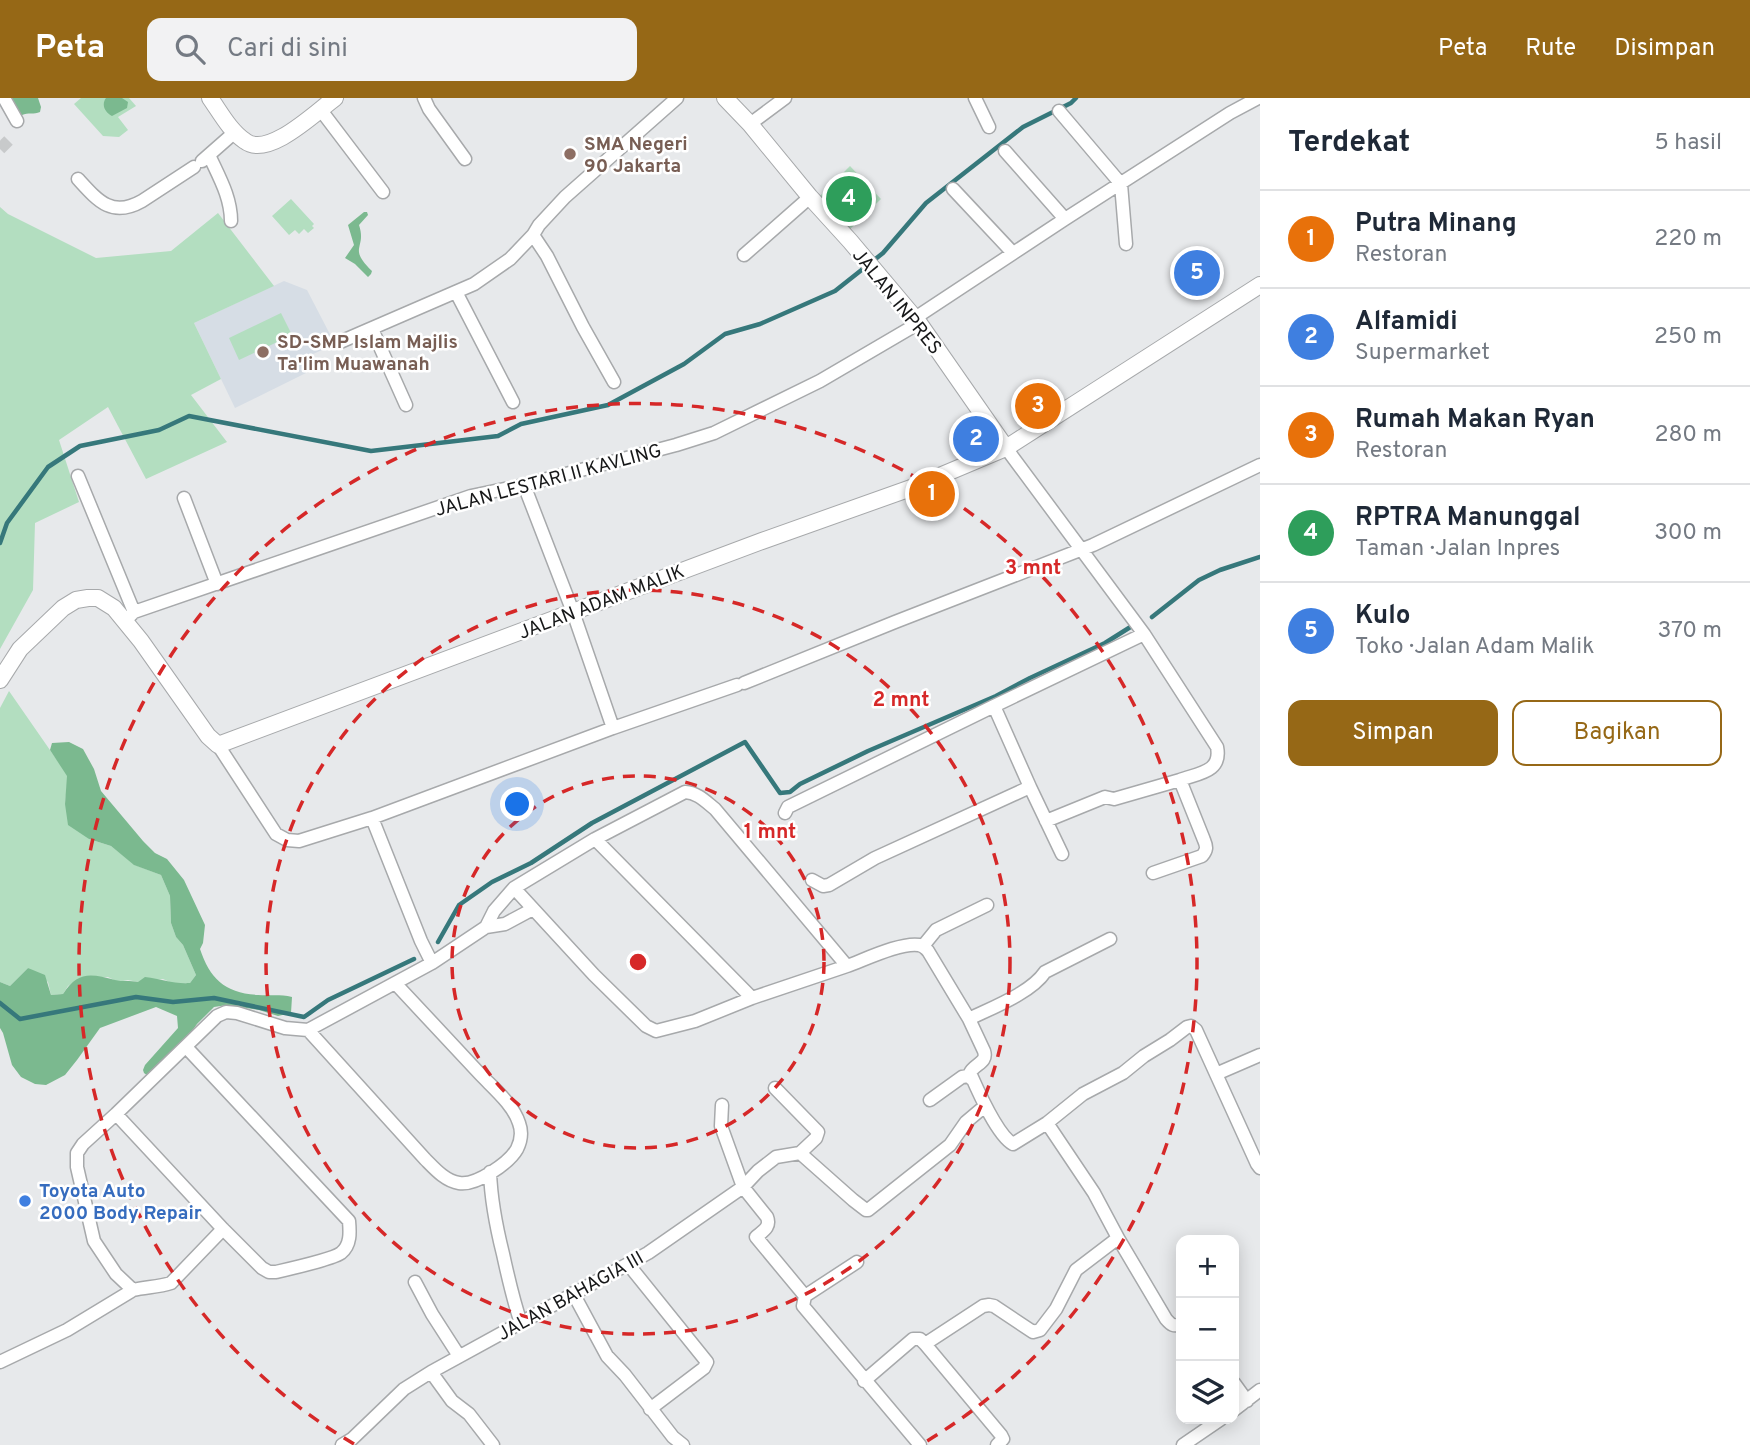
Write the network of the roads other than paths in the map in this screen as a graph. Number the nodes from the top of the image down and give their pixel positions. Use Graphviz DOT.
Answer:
graph roads {
  1 [pos="4,98"];
  2 [pos="210,98"];
  3 [pos="424,98"];
  4 [pos="677,98"];
  5 [pos="725,98"];
  6 [pos="785,98"];
  7 [pos="975,98"];
  8 [pos="1258,98"];
  9 [pos="329,101"];
  10 [pos="1059,111"];
  11 [pos="17,121"];
  12 [pos="750,124"];
  13 [pos="989,127"];
  14 [pos="235,132"];
  15 [pos="1005,151"];
  16 [pos="465,159"];
  17 [pos="202,161"];
  18 [pos="78,179"];
  19 [pos="1121,184"];
  20 [pos="953,189"];
  21 [pos="383,192"];
  22 [pos="810,197"];
  23 [pos="1065,219"];
  24 [pos="230,221"];
  25 [pos="533,236"];
  26 [pos="1126,244"];
  27 [pos="1013,253"];
  28 [pos="744,255"];
  29 [pos="1260,285"];
  30 [pos="456,292"];
  31 [pos="917,320"];
  32 [pos="372,329"];
  33 [pos="340,342"];
  34 [pos="614,382"];
  35 [pos="513,402"];
  36 [pos="406,405"];
  37 [pos="1006,448"];
  38 [pos="1260,465"];
  39 [pos="78,476"];
  40 [pos="524,485"];
  41 [pos="184,498"];
  42 [pos="1082,550"];
  43 [pos="217,584"];
  44 [pos="573,612"];
  45 [pos="129,616"];
  46 [pos="1144,634"];
  47 [pos="0,680"];
  48 [pos="994,706"];
  49 [pos="613,728"];
  50 [pos="218,746"];
  51 [pos="1180,780"];
  52 [pos="1030,787"];
  53 [pos="785,813"];
  54 [pos="372,818"];
  55 [pos="1046,821"];
  56 [pos="595,839"];
  57 [pos="1062,855"];
  58 [pos="1153,873"];
  59 [pos="813,880"];
  60 [pos="514,888"];
  61 [pos="987,905"];
  62 [pos="533,909"];
  63 [pos="486,927"];
  64 [pos="1111,939"];
  65 [pos="923,946"];
  66 [pos="432,962"];
  67 [pos="847,966"];
  68 [pos="395,983"];
  69 [pos="752,998"];
  70 [pos="969,1019"];
  71 [pos="308,1030"];
  72 [pos="186,1047"];
  73 [pos="1260,1055"];
  74 [pos="1216,1074"];
  75 [pos="973,1080"];
  76 [pos="775,1088"];
  77 [pos="930,1100"];
  78 [pos="722,1105"];
  79 [pos="985,1106"];
  80 [pos="116,1114"];
  81 [pos="1047,1123"];
  82 [pos="800,1153"];
  83 [pos="1260,1168"];
  84 [pos="490,1172"];
  85 [pos="743,1187"];
  86 [pos="223,1229"];
  87 [pos="1118,1238"];
  88 [pos="857,1262"];
  89 [pos="628,1264"];
  90 [pos="415,1282"];
  91 [pos="133,1290"];
  92 [pos="573,1293"];
  93 [pos="805,1296"];
  94 [pos="521,1323"];
  95 [pos="1176,1326"];
  96 [pos="925,1344"];
  97 [pos="459,1356"];
  98 [pos="0,1362"];
  99 [pos="430,1372"];
  100 [pos="864,1381"];
  101 [pos="1239,1390"];
  102 [pos="1260,1391"];
  103 [pos="1247,1401"];
  104 [pos="1239,1407"];
  105 [pos="650,1409"];
  106 [pos="1214,1424"];
  107 [pos="342,1445"];
  108 [pos="493,1445"];
  109 [pos="683,1445"];
  110 [pos="920,1445"];
  111 [pos="997,1445"];
  112 [pos="1183,1445"];
  1 -- 11 [label="street"];
  2 -- 14 [label="street"];
  3 -- 16 [label="street"];
  4 -- 25 [label="street"];
  5 -- 12 [label="street, JALAN INPRES"];
  6 -- 12 [label="street"];
  7 -- 13 [label="street"];
  8 -- 19 [label="street, JALAN LESTARI II KAVLING"];
  9 -- 14 [label="street"];
  9 -- 21 [label="street"];
  10 -- 19 [label="street"];
  12 -- 22 [label="street, JALAN INPRES"];
  14 -- 17 [label="street"];
  15 -- 23 [label="street"];
  17 -- 18 [label="street"];
  17 -- 24 [label="street"];
  19 -- 23 [label="street, JALAN LESTARI II KAVLING"];
  19 -- 26 [label="street"];
  20 -- 27 [label="street"];
  22 -- 28 [label="street"];
  22 -- 31 [label="street, JALAN INPRES"];
  23 -- 27 [label="street, JALAN LESTARI II KAVLING"];
  25 -- 30 [label="street"];
  25 -- 34 [label="street"];
  27 -- 31 [label="street, JALAN LESTARI II KAVLING"];
  29 -- 37 [label="street, JALAN ADAM MALIK"];
  30 -- 32 [label="street"];
  30 -- 35 [label="street"];
  31 -- 37 [label="street, JALAN INPRES"];
  31 -- 40 [label="street, JALAN LESTARI II KAVLING"];
  32 -- 33 [label="street"];
  32 -- 36 [label="street"];
  37 -- 42 [label="street"];
  37 -- 44 [label="street, JALAN ADAM MALIK"];
  38 -- 42 [label="street"];
  39 -- 45 [label="street"];
  40 -- 43 [label="street, JALAN LESTARI II KAVLING"];
  40 -- 44 [label="street"];
  41 -- 43 [label="street"];
  42 -- 46 [label="street"];
  42 -- 49 [label="street"];
  43 -- 45 [label="street, JALAN LESTARI II KAVLING"];
  44 -- 49 [label="street"];
  44 -- 50 [label="street, JALAN ADAM MALIK"];
  45 -- 47 [label="street"];
  45 -- 50 [label="street"];
  46 -- 48 [label="street"];
  46 -- 51 [label="street"];
  48 -- 52 [label="street"];
  48 -- 53 [label="street"];
  49 -- 54 [label="street"];
  50 -- 54 [label="street"];
  51 -- 55 [label="street"];
  51 -- 58 [label="street"];
  52 -- 55 [label="street"];
  52 -- 59 [label="street"];
  54 -- 66 [label="street"];
  55 -- 57 [label="street"];
  56 -- 60 [label="street"];
  56 -- 67 [label="street"];
  56 -- 69 [label="street"];
  60 -- 62 [label="street"];
  60 -- 63 [label="street"];
  61 -- 65 [label="street"];
  62 -- 63 [label="street"];
  62 -- 69 [label="street"];
  63 -- 66 [label="street"];
  64 -- 70 [label="street"];
  65 -- 67 [label="street"];
  65 -- 70 [label="street"];
  66 -- 68 [label="street"];
  67 -- 69 [label="street"];
  68 -- 71 [label="street"];
  68 -- 84 [label="street"];
  70 -- 75 [label="street"];
  71 -- 72 [label="street"];
  71 -- 84 [label="street"];
  72 -- 80 [label="street"];
  72 -- 86 [label="street"];
  73 -- 74 [label="street"];
  74 -- 81 [label="street"];
  74 -- 83 [label="street"];
  75 -- 77 [label="street"];
  75 -- 79 [label="street"];
  76 -- 82 [label="street"];
  78 -- 85 [label="street"];
  79 -- 81 [label="street"];
  79 -- 82 [label="street"];
  80 -- 86 [label="street"];
  80 -- 91 [label="street"];
  81 -- 87 [label="street"];
  82 -- 85 [label="street, JALAN BAHAGIA III"];
  84 -- 94 [label="street"];
  85 -- 89 [label="street, JALAN BAHAGIA III"];
  85 -- 93 [label="street"];
  86 -- 91 [label="street"];
  87 -- 95 [label="street"];
  87 -- 96 [label="street"];
  88 -- 93 [label="street"];
  89 -- 92 [label="street, JALAN BAHAGIA III"];
  89 -- 105 [label="street"];
  90 -- 97 [label="street"];
  91 -- 98 [label="street"];
  92 -- 94 [label="street, JALAN BAHAGIA III"];
  92 -- 105 [label="street"];
  93 -- 100 [label="street"];
  94 -- 97 [label="street, JALAN BAHAGIA III"];
  96 -- 100 [label="street"];
  96 -- 111 [label="street"];
  97 -- 99 [label="street, JALAN BAHAGIA III"];
  99 -- 107 [label="street, JALAN BAHAGIA III"];
  99 -- 108 [label="street"];
  100 -- 110 [label="street"];
  101 -- 103 [label="street"];
  102 -- 103 [label="street"];
  103 -- 104 [label="street"];
  105 -- 109 [label="street"];
  106 -- 112 [label="street"];
}
